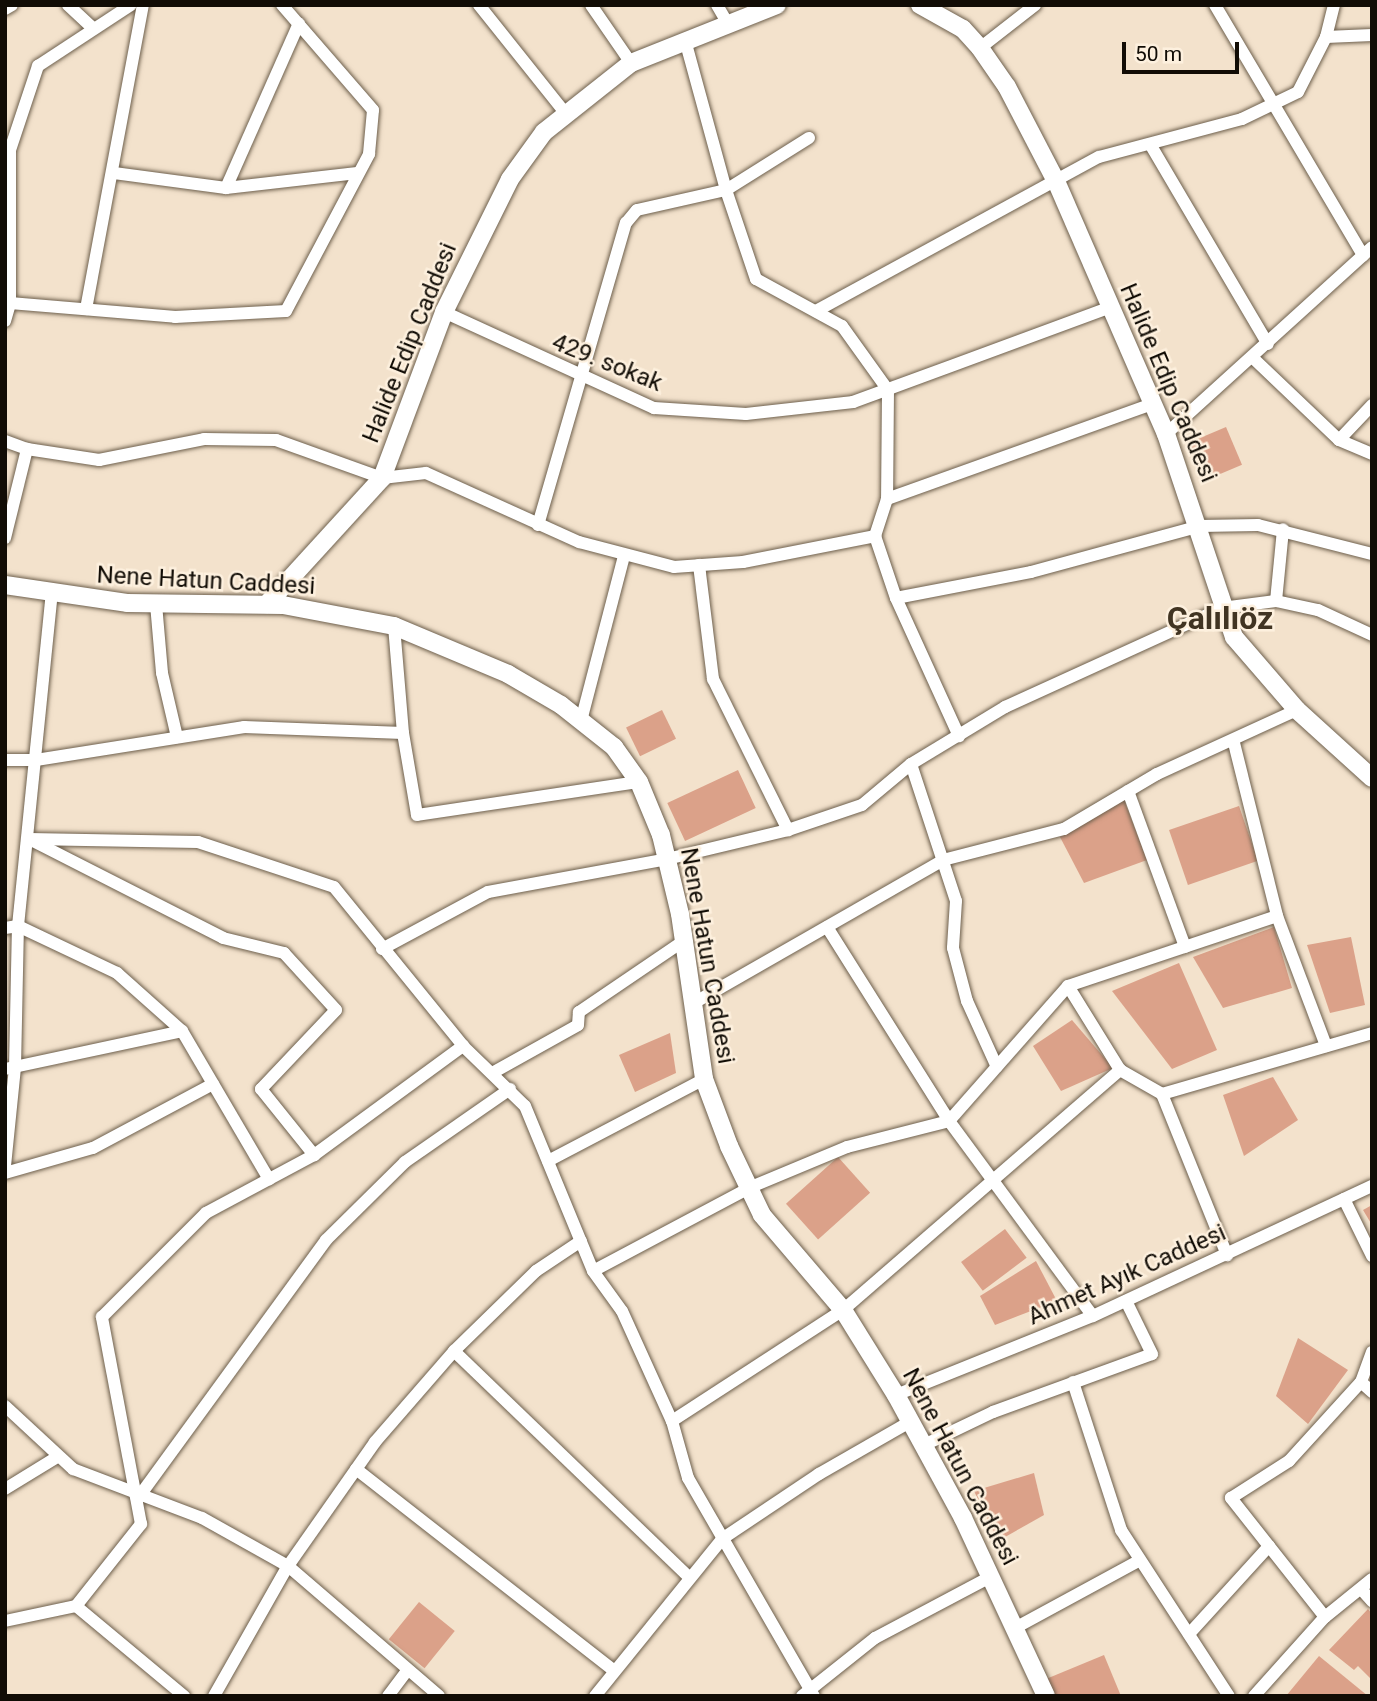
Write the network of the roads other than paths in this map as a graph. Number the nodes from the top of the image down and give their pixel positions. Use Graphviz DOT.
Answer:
graph roads {
  1 [pos="12,5"];
  2 [pos="68,5"];
  3 [pos="131,5"];
  4 [pos="143,5"];
  5 [pos="282,5"];
  6 [pos="479,5"];
  7 [pos="591,5"];
  8 [pos="717,5"];
  9 [pos="777,5"];
  10 [pos="920,5"];
  11 [pos="1035,5"];
  12 [pos="1215,5"];
  13 [pos="1334,5"];
  14 [pos="5,9"];
  15 [pos="727,22"];
  16 [pos="299,23"];
  17 [pos="92,27"];
  18 [pos="1372,35"];
  19 [pos="1326,37"];
  20 [pos="685,40"];
  21 [pos="980,48"];
  22 [pos="631,63"];
  23 [pos="1275,103"];
  24 [pos="566,114"];
  25 [pos="809,138"];
  26 [pos="1150,144"];
  27 [pos="8,150"];
  28 [pos="114,173"];
  29 [pos="357,173"];
  30 [pos="1056,181"];
  31 [pos="226,188"];
  32 [pos="726,190"];
  33 [pos="1368,251"];
  34 [pos="10,303"];
  35 [pos="1110,308"];
  36 [pos="86,309"];
  37 [pos="816,311"];
  38 [pos="444,312"];
  39 [pos="5,321"];
  40 [pos="1268,344"];
  41 [pos="1254,358"];
  42 [pos="583,379"];
  43 [pos="888,390"];
  44 [pos="1150,405"];
  45 [pos="1372,405"];
  46 [pos="1166,434"];
  47 [pos="5,440"];
  48 [pos="1339,440"];
  49 [pos="27,449"];
  50 [pos="1372,454"];
  51 [pos="382,478"];
  52 [pos="887,499"];
  53 [pos="538,525"];
  54 [pos="1200,526"];
  55 [pos="1283,529"];
  56 [pos="875,536"];
  57 [pos="5,538"];
  58 [pos="1372,554"];
  59 [pos="624,556"];
  60 [pos="699,565"];
  61 [pos="5,585"];
  62 [pos="52,593"];
  63 [pos="896,598"];
  64 [pos="1276,601"];
  65 [pos="156,604"];
  66 [pos="267,604"];
  67 [pos="1222,608"];
  68 [pos="394,626"];
  69 [pos="1372,635"];
  70 [pos="1297,709"];
  71 [pos="581,721"];
  72 [pos="403,733"];
  73 [pos="959,736"];
  74 [pos="177,737"];
  75 [pos="1234,743"];
  76 [pos="5,760"];
  77 [pos="36,760"];
  78 [pos="911,764"];
  79 [pos="1372,778"];
  80 [pos="639,782"];
  81 [pos="1128,791"];
  82 [pos="788,830"];
  83 [pos="29,839"];
  84 [pos="667,859"];
  85 [pos="943,860"];
  86 [pos="1277,916"];
  87 [pos="12,927"];
  88 [pos="827,927"];
  89 [pos="682,942"];
  90 [pos="1185,947"];
  91 [pos="382,949"];
  92 [pos="1068,986"];
  93 [pos="692,1004"];
  94 [pos="181,1031"];
  95 [pos="1372,1033"];
  96 [pos="463,1046"];
  97 [pos="1325,1046"];
  98 [pos="997,1067"];
  99 [pos="10,1068"];
  100 [pos="1120,1070"];
  101 [pos="494,1072"];
  102 [pos="704,1079"];
  103 [pos="213,1084"];
  104 [pos="510,1089"];
  105 [pos="1162,1094"];
  106 [pos="949,1121"];
  107 [pos="314,1155"];
  108 [pos="548,1161"];
  109 [pos="5,1166"];
  110 [pos="5,1173"];
  111 [pos="269,1179"];
  112 [pos="990,1179"];
  113 [pos="1372,1186"];
  114 [pos="751,1187"];
  115 [pos="1344,1199"];
  116 [pos="581,1241"];
  117 [pos="1227,1255"];
  118 [pos="1372,1256"];
  119 [pos="593,1271"];
  120 [pos="1126,1301"];
  121 [pos="843,1310"];
  122 [pos="1093,1316"];
  123 [pos="454,1351"];
  124 [pos="1372,1352"];
  125 [pos="1073,1382"];
  126 [pos="1361,1382"];
  127 [pos="1372,1392"];
  128 [pos="896,1395"];
  129 [pos="5,1405"];
  130 [pos="672,1421"];
  131 [pos="908,1423"];
  132 [pos="922,1446"];
  133 [pos="57,1457"];
  134 [pos="356,1469"];
  135 [pos="5,1489"];
  136 [pos="138,1497"];
  137 [pos="722,1539"];
  138 [pos="1269,1546"];
  139 [pos="1140,1560"];
  140 [pos="288,1566"];
  141 [pos="688,1576"];
  142 [pos="990,1577"];
  143 [pos="1372,1578"];
  144 [pos="1362,1590"];
  145 [pos="1372,1601"];
  146 [pos="76,1606"];
  147 [pos="1325,1617"];
  148 [pos="5,1621"];
  149 [pos="1015,1628"];
  150 [pos="1189,1634"];
  151 [pos="407,1671"];
  152 [pos="615,1671"];
  153 [pos="809,1693"];
  154 [pos="184,1696"];
  155 [pos="214,1696"];
  156 [pos="388,1696"];
  157 [pos="439,1696"];
  158 [pos="595,1696"];
  159 [pos="1046,1696"];
  160 [pos="1229,1696"];
  161 [pos="1254,1696"];
  1 -- 14 [label="street"];
  2 -- 17 [label="street"];
  3 -- 17 [label="street"];
  4 -- 28 [label="street"];
  5 -- 16 [label="street"];
  6 -- 24 [label="street"];
  7 -- 22 [label="street"];
  8 -- 15 [label="street"];
  9 -- 15 [label="street, Halide Edip Caddesi"];
  10 -- 21 [label="street, Halide Edip Caddesi"];
  11 -- 21 [label="street"];
  12 -- 23 [label="street"];
  13 -- 19 [label="street"];
  15 -- 20 [label="street, Halide Edip Caddesi"];
  16 -- 29 [label="street"];
  16 -- 31 [label="street"];
  17 -- 27 [label="street"];
  18 -- 19 [label="street"];
  19 -- 23 [label="street"];
  20 -- 22 [label="street, Halide Edip Caddesi"];
  20 -- 32 [label="street"];
  21 -- 30 [label="street, Halide Edip Caddesi"];
  22 -- 24 [label="street, Halide Edip Caddesi"];
  23 -- 26 [label="street"];
  23 -- 33 [label="street"];
  24 -- 38 [label="street, Halide Edip Caddesi"];
  25 -- 32 [label="street"];
  26 -- 30 [label="street"];
  26 -- 40 [label="street"];
  27 -- 34 [label="street"];
  28 -- 31 [label="street"];
  28 -- 36 [label="street"];
  29 -- 31 [label="street"];
  29 -- 36 [label="street"];
  30 -- 35 [label="street, Halide Edip Caddesi"];
  30 -- 37 [label="street"];
  32 -- 37 [label="street"];
  32 -- 42 [label="street"];
  33 -- 40 [label="street"];
  34 -- 36 [label="street"];
  34 -- 39 [label="street"];
  35 -- 43 [label="street, 429. sokak"];
  35 -- 44 [label="street, Halide Edip Caddesi"];
  37 -- 43 [label="street"];
  38 -- 42 [label="street, 429. sokak"];
  38 -- 51 [label="street, Halide Edip Caddesi"];
  40 -- 41 [label="street"];
  41 -- 46 [label="street"];
  41 -- 48 [label="street"];
  42 -- 43 [label="street, 429. sokak"];
  42 -- 53 [label="street"];
  43 -- 52 [label="street"];
  44 -- 46 [label="street, Halide Edip Caddesi"];
  44 -- 52 [label="street"];
  45 -- 48 [label="street"];
  46 -- 54 [label="street, Halide Edip Caddesi"];
  47 -- 49 [label="street"];
  48 -- 50 [label="street"];
  49 -- 51 [label="street"];
  49 -- 57 [label="street"];
  51 -- 53 [label="street"];
  51 -- 66 [label="street, Halide Edip Caddesi"];
  52 -- 56 [label="street"];
  53 -- 59 [label="street"];
  54 -- 55 [label="street"];
  54 -- 63 [label="street"];
  54 -- 67 [label="street, Halide Edip Caddesi"];
  55 -- 58 [label="street"];
  55 -- 64 [label="street"];
  56 -- 60 [label="street"];
  56 -- 63 [label="street"];
  59 -- 60 [label="street"];
  59 -- 71 [label="street"];
  60 -- 82 [label="street"];
  61 -- 62 [label="street, Nene Hatun Caddesi"];
  62 -- 65 [label="street, Nene Hatun Caddesi"];
  62 -- 77 [label="street"];
  63 -- 73 [label="street"];
  64 -- 67 [label="street"];
  64 -- 69 [label="street"];
  65 -- 66 [label="street, Nene Hatun Caddesi"];
  65 -- 74 [label="street"];
  66 -- 68 [label="street, Nene Hatun Caddesi"];
  67 -- 70 [label="street, Halide Edip Caddesi"];
  67 -- 73 [label="street"];
  68 -- 71 [label="street, Nene Hatun Caddesi"];
  68 -- 72 [label="street"];
  70 -- 75 [label="street"];
  70 -- 79 [label="street, Halide Edip Caddesi"];
  71 -- 80 [label="street, Nene Hatun Caddesi"];
  72 -- 74 [label="street"];
  72 -- 80 [label="street"];
  73 -- 78 [label="street"];
  74 -- 77 [label="street"];
  75 -- 81 [label="street"];
  75 -- 86 [label="street"];
  76 -- 77 [label="street"];
  77 -- 83 [label="street"];
  78 -- 82 [label="street"];
  78 -- 85 [label="street"];
  80 -- 84 [label="street, Nene Hatun Caddesi"];
  81 -- 85 [label="street"];
  81 -- 90 [label="street"];
  82 -- 84 [label="street"];
  83 -- 87 [label="street"];
  83 -- 91 [label="street"];
  83 -- 107 [label="street"];
  84 -- 89 [label="street, Nene Hatun Caddesi"];
  84 -- 91 [label="street"];
  85 -- 88 [label="street"];
  85 -- 98 [label="street"];
  86 -- 90 [label="street"];
  86 -- 97 [label="street"];
  87 -- 94 [label="street"];
  87 -- 99 [label="street"];
  88 -- 93 [label="street"];
  88 -- 106 [label="street"];
  89 -- 93 [label="street, Nene Hatun Caddesi"];
  89 -- 101 [label="street"];
  90 -- 92 [label="street"];
  91 -- 96 [label="street"];
  92 -- 98 [label="street"];
  92 -- 100 [label="street"];
  93 -- 102 [label="street, Nene Hatun Caddesi"];
  94 -- 99 [label="street"];
  94 -- 103 [label="street"];
  95 -- 97 [label="street"];
  96 -- 101 [label="street"];
  96 -- 107 [label="street"];
  97 -- 105 [label="street"];
  98 -- 106 [label="street"];
  99 -- 109 [label="street"];
  100 -- 105 [label="street"];
  100 -- 112 [label="street"];
  101 -- 104 [label="street"];
  102 -- 108 [label="street"];
  102 -- 114 [label="street, Nene Hatun Caddesi"];
  103 -- 110 [label="street"];
  103 -- 111 [label="street"];
  104 -- 108 [label="street"];
  104 -- 136 [label="street"];
  105 -- 117 [label="street"];
  106 -- 112 [label="street"];
  106 -- 114 [label="street"];
  107 -- 111 [label="street"];
  108 -- 116 [label="street"];
  111 -- 136 [label="street"];
  112 -- 121 [label="street"];
  112 -- 122 [label="street"];
  113 -- 115 [label="street, Ahmet Ayık Caddesi"];
  114 -- 119 [label="street"];
  114 -- 121 [label="street, Nene Hatun Caddesi"];
  115 -- 117 [label="street, Ahmet Ayık Caddesi"];
  115 -- 118 [label="street"];
  116 -- 119 [label="street"];
  116 -- 123 [label="street"];
  117 -- 120 [label="street, Ahmet Ayık Caddesi"];
  119 -- 130 [label="street"];
  120 -- 122 [label="street, Ahmet Ayık Caddesi"];
  120 -- 125 [label="street"];
  121 -- 128 [label="street, Nene Hatun Caddesi"];
  121 -- 130 [label="street"];
  122 -- 128 [label="street, Ahmet Ayık Caddesi"];
  123 -- 134 [label="street"];
  123 -- 141 [label="street"];
  124 -- 126 [label="street"];
  125 -- 132 [label="street"];
  125 -- 139 [label="street"];
  126 -- 127 [label="street"];
  126 -- 138 [label="street"];
  128 -- 131 [label="street, Nene Hatun Caddesi"];
  129 -- 133 [label="street"];
  130 -- 137 [label="street"];
  131 -- 132 [label="street, Nene Hatun Caddesi"];
  131 -- 137 [label="street"];
  132 -- 142 [label="street, Nene Hatun Caddesi"];
  133 -- 135 [label="street"];
  133 -- 136 [label="street"];
  134 -- 140 [label="street"];
  134 -- 152 [label="street"];
  136 -- 140 [label="street"];
  136 -- 146 [label="street"];
  137 -- 141 [label="street"];
  137 -- 153 [label="street"];
  138 -- 147 [label="street"];
  138 -- 150 [label="street"];
  139 -- 149 [label="street"];
  139 -- 150 [label="street"];
  140 -- 151 [label="street"];
  140 -- 155 [label="street"];
  141 -- 152 [label="street"];
  142 -- 149 [label="street, Nene Hatun Caddesi"];
  142 -- 153 [label="street"];
  143 -- 144 [label="street"];
  144 -- 145 [label="street"];
  144 -- 147 [label="street"];
  146 -- 148 [label="street"];
  146 -- 154 [label="street"];
  147 -- 161 [label="street"];
  149 -- 159 [label="street, Nene Hatun Caddesi"];
  150 -- 160 [label="street"];
  151 -- 156 [label="street"];
  151 -- 157 [label="street"];
  152 -- 158 [label="street"];
}
